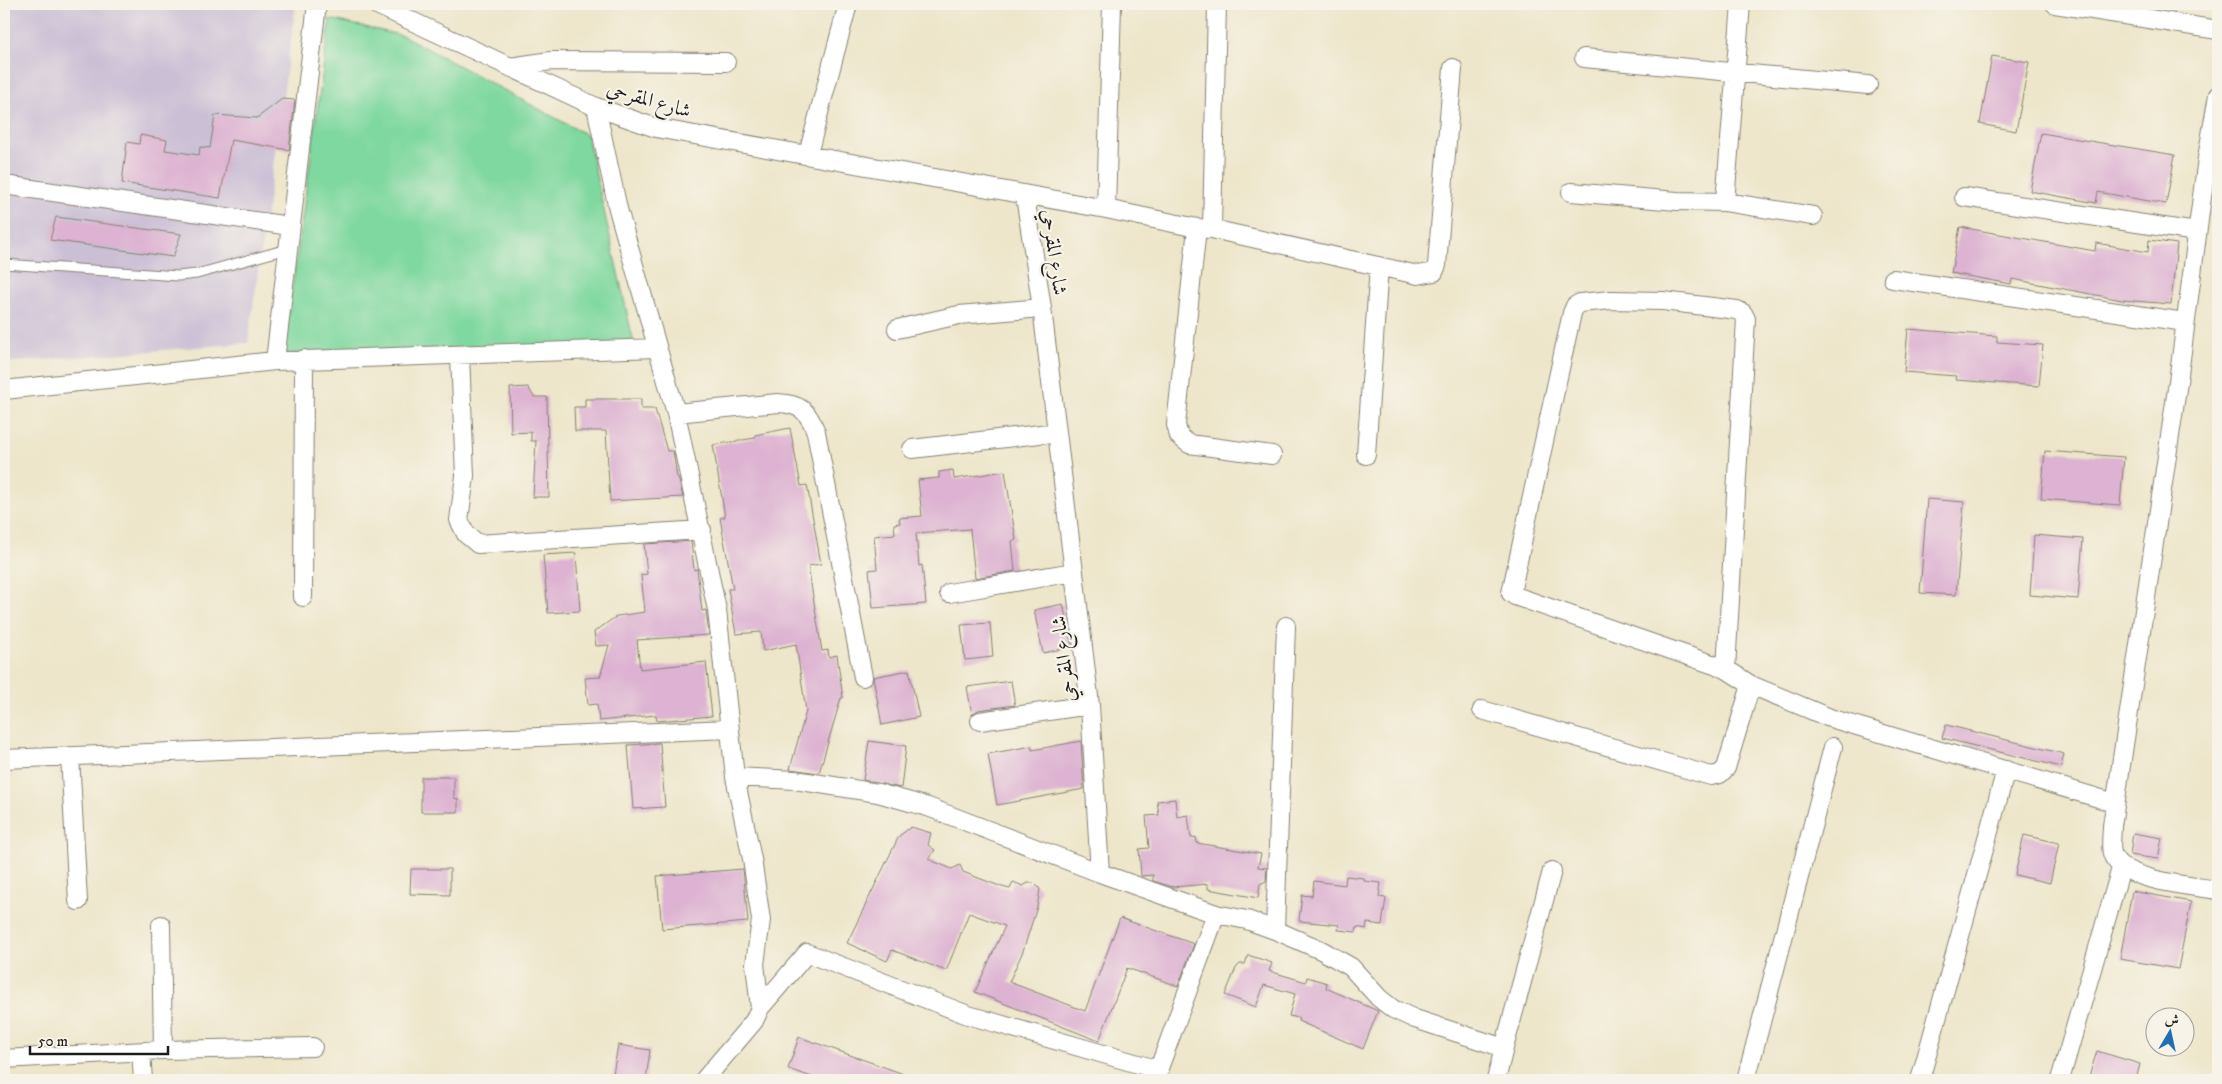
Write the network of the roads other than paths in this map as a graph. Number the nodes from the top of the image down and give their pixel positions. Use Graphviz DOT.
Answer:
graph roads {
  1 [pos="317,4"];
  2 [pos="375,4"];
  3 [pos="848,4"];
  4 [pos="1112,4"];
  5 [pos="1216,4"];
  6 [pos="1741,4"];
  7 [pos="2056,4"];
  8 [pos="2218,30"];
  9 [pos="1584,58"];
  10 [pos="726,62"];
  11 [pos="509,67"];
  12 [pos="1453,68"];
  13 [pos="1735,72"];
  14 [pos="1868,85"];
  15 [pos="2218,100"];
  16 [pos="596,107"];
  17 [pos="808,154"];
  18 [pos="4,185"];
  19 [pos="1572,192"];
  20 [pos="1025,196"];
  21 [pos="1964,197"];
  22 [pos="1725,202"];
  23 [pos="1106,209"];
  24 [pos="1813,216"];
  25 [pos="290,226"];
  26 [pos="1204,229"];
  27 [pos="2197,232"];
  28 [pos="287,249"];
  29 [pos="4,264"];
  30 [pos="1379,266"];
  31 [pos="1893,279"];
  32 [pos="1042,308"];
  33 [pos="2185,322"];
  34 [pos="897,329"];
  35 [pos="657,348"];
  36 [pos="460,355"];
  37 [pos="304,360"];
  38 [pos="275,361"];
  39 [pos="4,390"];
  40 [pos="676,413"];
  41 [pos="1057,432"];
  42 [pos="912,449"];
  43 [pos="1272,455"];
  44 [pos="1366,455"];
  45 [pos="702,530"];
  46 [pos="1074,572"];
  47 [pos="949,593"];
  48 [pos="303,597"];
  49 [pos="1286,626"];
  50 [pos="1726,669"];
  51 [pos="863,677"];
  52 [pos="1752,685"];
  53 [pos="1090,705"];
  54 [pos="1482,710"];
  55 [pos="980,721"];
  56 [pos="729,729"];
  57 [pos="1833,747"];
  58 [pos="70,756"];
  59 [pos="4,759"];
  60 [pos="2006,770"];
  61 [pos="735,777"];
  62 [pos="2115,803"];
  63 [pos="2121,868"];
  64 [pos="1552,872"];
  65 [pos="1100,873"];
  66 [pos="2218,890"];
  67 [pos="78,901"];
  68 [pos="1216,914"];
  69 [pos="161,925"];
  70 [pos="1275,930"];
  71 [pos="760,1008"];
  72 [pos="313,1047"];
  73 [pos="1504,1048"];
  74 [pos="163,1050"];
  75 [pos="141,1052"];
  76 [pos="4,1059"];
  77 [pos="1157,1075"];
  78 [pos="142,1080"];
  79 [pos="704,1080"];
  80 [pos="1496,1080"];
  81 [pos="1746,1080"];
  82 [pos="1920,1080"];
  83 [pos="2060,1080"];
  1 -- 25 [label="street"];
  2 -- 11 [label="street, شارع المقرحي"];
  3 -- 17 [label="street"];
  4 -- 23 [label="street"];
  5 -- 26 [label="street"];
  6 -- 13 [label="street"];
  7 -- 8 [label="street"];
  9 -- 13 [label="street"];
  10 -- 11 [label="street"];
  11 -- 16 [label="street, شارع المقرحي"];
  12 -- 30 [label="street"];
  13 -- 14 [label="street"];
  13 -- 22 [label="street"];
  15 -- 27 [label="street"];
  16 -- 17 [label="street, شارع المقرحي"];
  16 -- 35 [label="street"];
  17 -- 20 [label="street, شارع المقرحي"];
  18 -- 25 [label="street"];
  19 -- 22 [label="street"];
  20 -- 23 [label="street"];
  20 -- 32 [label="street, شارع المقرحي"];
  21 -- 27 [label="street"];
  22 -- 24 [label="street"];
  23 -- 26 [label="street"];
  25 -- 28 [label="street"];
  26 -- 30 [label="street"];
  26 -- 43 [label="street"];
  27 -- 33 [label="street"];
  28 -- 29 [label="lane"];
  28 -- 38 [label="street"];
  30 -- 44 [label="street"];
  31 -- 33 [label="street"];
  32 -- 34 [label="street"];
  32 -- 41 [label="street, شارع المقرحي"];
  33 -- 62 [label="street"];
  35 -- 36 [label="street"];
  35 -- 40 [label="street"];
  36 -- 37 [label="street"];
  36 -- 45 [label="street"];
  37 -- 38 [label="street"];
  37 -- 48 [label="street"];
  38 -- 39 [label="street"];
  40 -- 45 [label="street"];
  40 -- 51 [label="street"];
  41 -- 42 [label="street"];
  41 -- 46 [label="street, شارع المقرحي"];
  45 -- 56 [label="street"];
  46 -- 47 [label="street"];
  46 -- 53 [label="street, شارع المقرحي"];
  49 -- 70 [label="street"];
  50 -- 50 [label="street"];
  50 -- 52 [label="street"];
  52 -- 54 [label="street"];
  52 -- 60 [label="street"];
  53 -- 55 [label="street"];
  53 -- 65 [label="street, شارع المقرحي"];
  56 -- 58 [label="street"];
  56 -- 61 [label="street"];
  57 -- 81 [label="street"];
  58 -- 59 [label="street"];
  58 -- 67 [label="street"];
  60 -- 62 [label="street"];
  60 -- 82 [label="street"];
  61 -- 65 [label="street"];
  61 -- 71 [label="street"];
  62 -- 63 [label="street"];
  63 -- 66 [label="street"];
  63 -- 83 [label="street"];
  64 -- 73 [label="street"];
  65 -- 68 [label="street"];
  68 -- 70 [label="street"];
  68 -- 77 [label="street"];
  69 -- 74 [label="street"];
  70 -- 73 [label="street"];
  71 -- 77 [label="street"];
  71 -- 79 [label="street"];
  72 -- 74 [label="street"];
  73 -- 80 [label="street"];
  74 -- 75 [label="street"];
  75 -- 76 [label="street"];
  75 -- 78 [label="street"];
}
